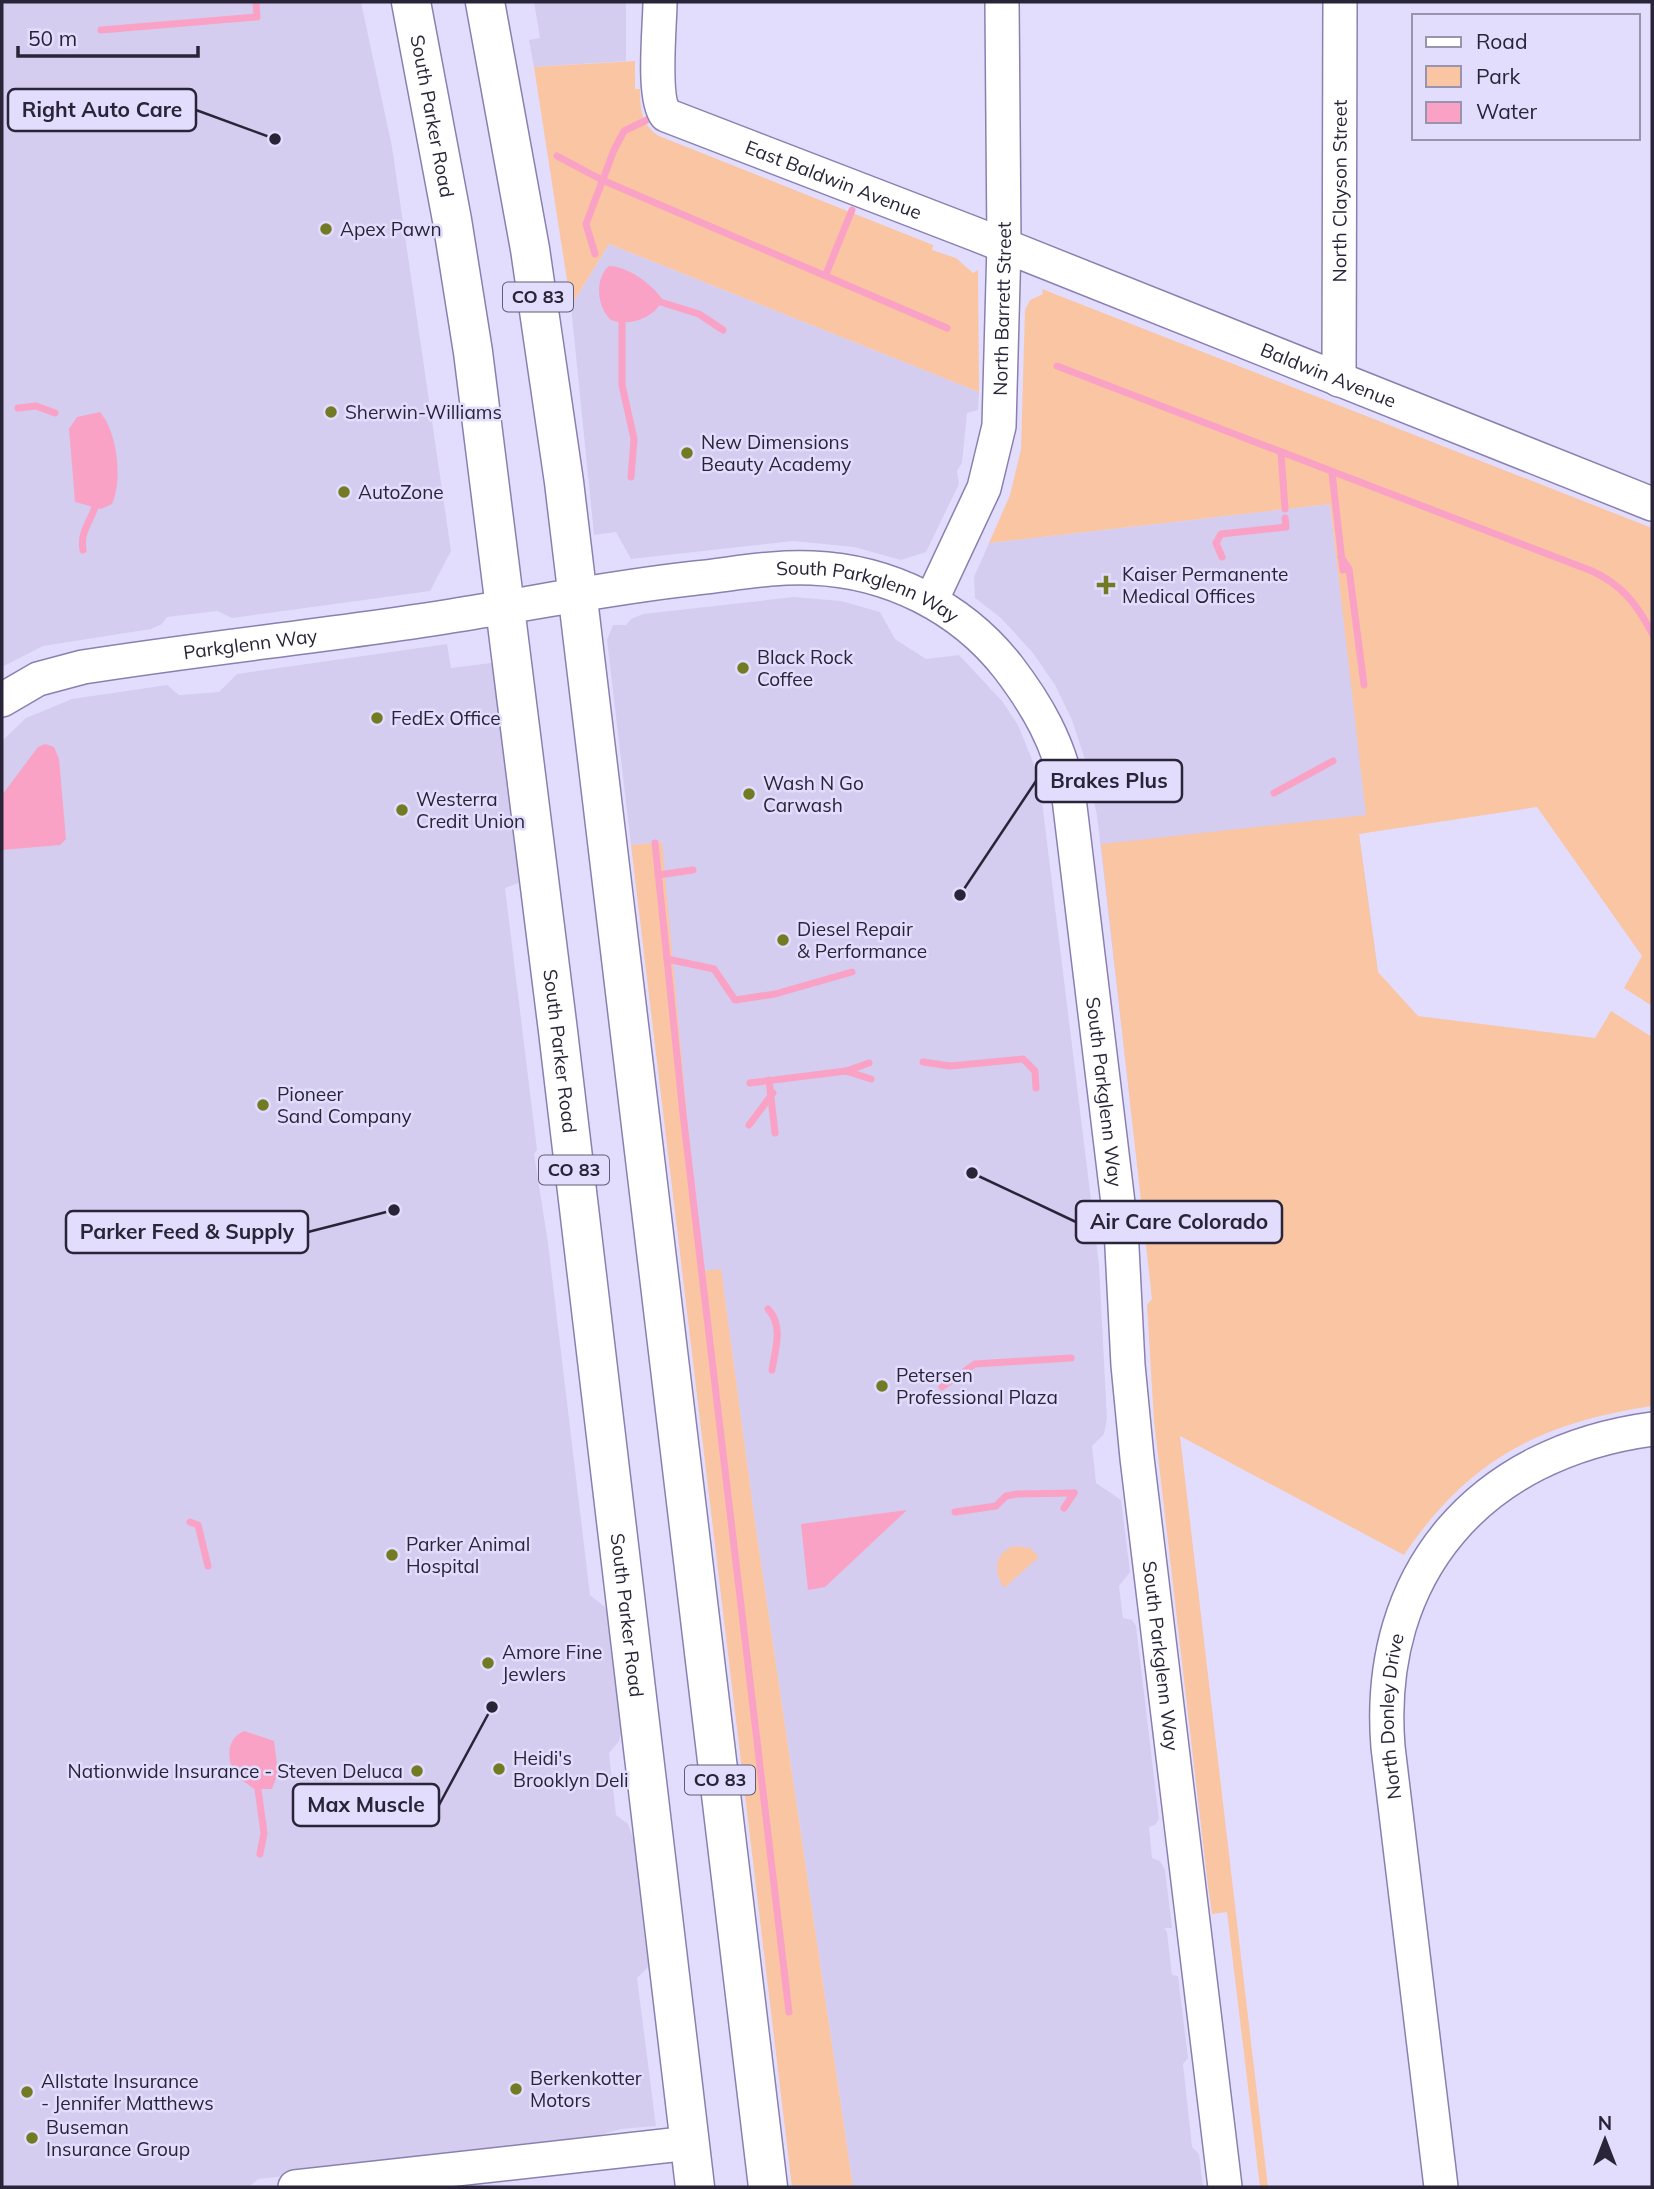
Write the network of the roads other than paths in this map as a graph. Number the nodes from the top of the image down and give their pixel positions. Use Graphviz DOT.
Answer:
graph roads {
  1 [pos="411,2"];
  2 [pos="485,2"];
  3 [pos="660,2"];
  4 [pos="1002,2"];
  5 [pos="1340,2"];
  6 [pos="1004,245"];
  7 [pos="1339,380"];
  8 [pos="1652,504"];
  9 [pos="577,594"];
  10 [pos="930,601"];
  11 [pos="506,607"];
  12 [pos="2,701"];
  13 [pos="1652,1429"];
  14 [pos="690,2143"];
  15 [pos="295,2187"];
  16 [pos="695,2187"];
  17 [pos="768,2187"];
  18 [pos="1225,2187"];
  19 [pos="1441,2187"];
  1 -- 11 [label="highway, South Parker Road / CO 83"];
  2 -- 9 [label="highway, CO 83"];
  3 -- 6 [label="street, East Baldwin Avenue"];
  4 -- 6 [label="street, North Barrett Street"];
  5 -- 7 [label="street, North Clayson Street"];
  6 -- 7 [label="street, Baldwin Avenue"];
  6 -- 10 [label="street, North Barrett Street"];
  7 -- 8 [label="street, Baldwin Avenue"];
  9 -- 10 [label="street, South Parkglenn Way"];
  9 -- 11 [label="street, South Parkglenn Way"];
  9 -- 17 [label="highway, CO 83"];
  10 -- 18 [label="street, South Parkglenn Way"];
  11 -- 12 [label="street, Parkglenn Way"];
  11 -- 14 [label="highway, South Parker Road / CO 83"];
  13 -- 19 [label="street, North Donley Drive"];
  14 -- 15 [label="street"];
  14 -- 16 [label="highway, South Parker Road / CO 83"];
}
